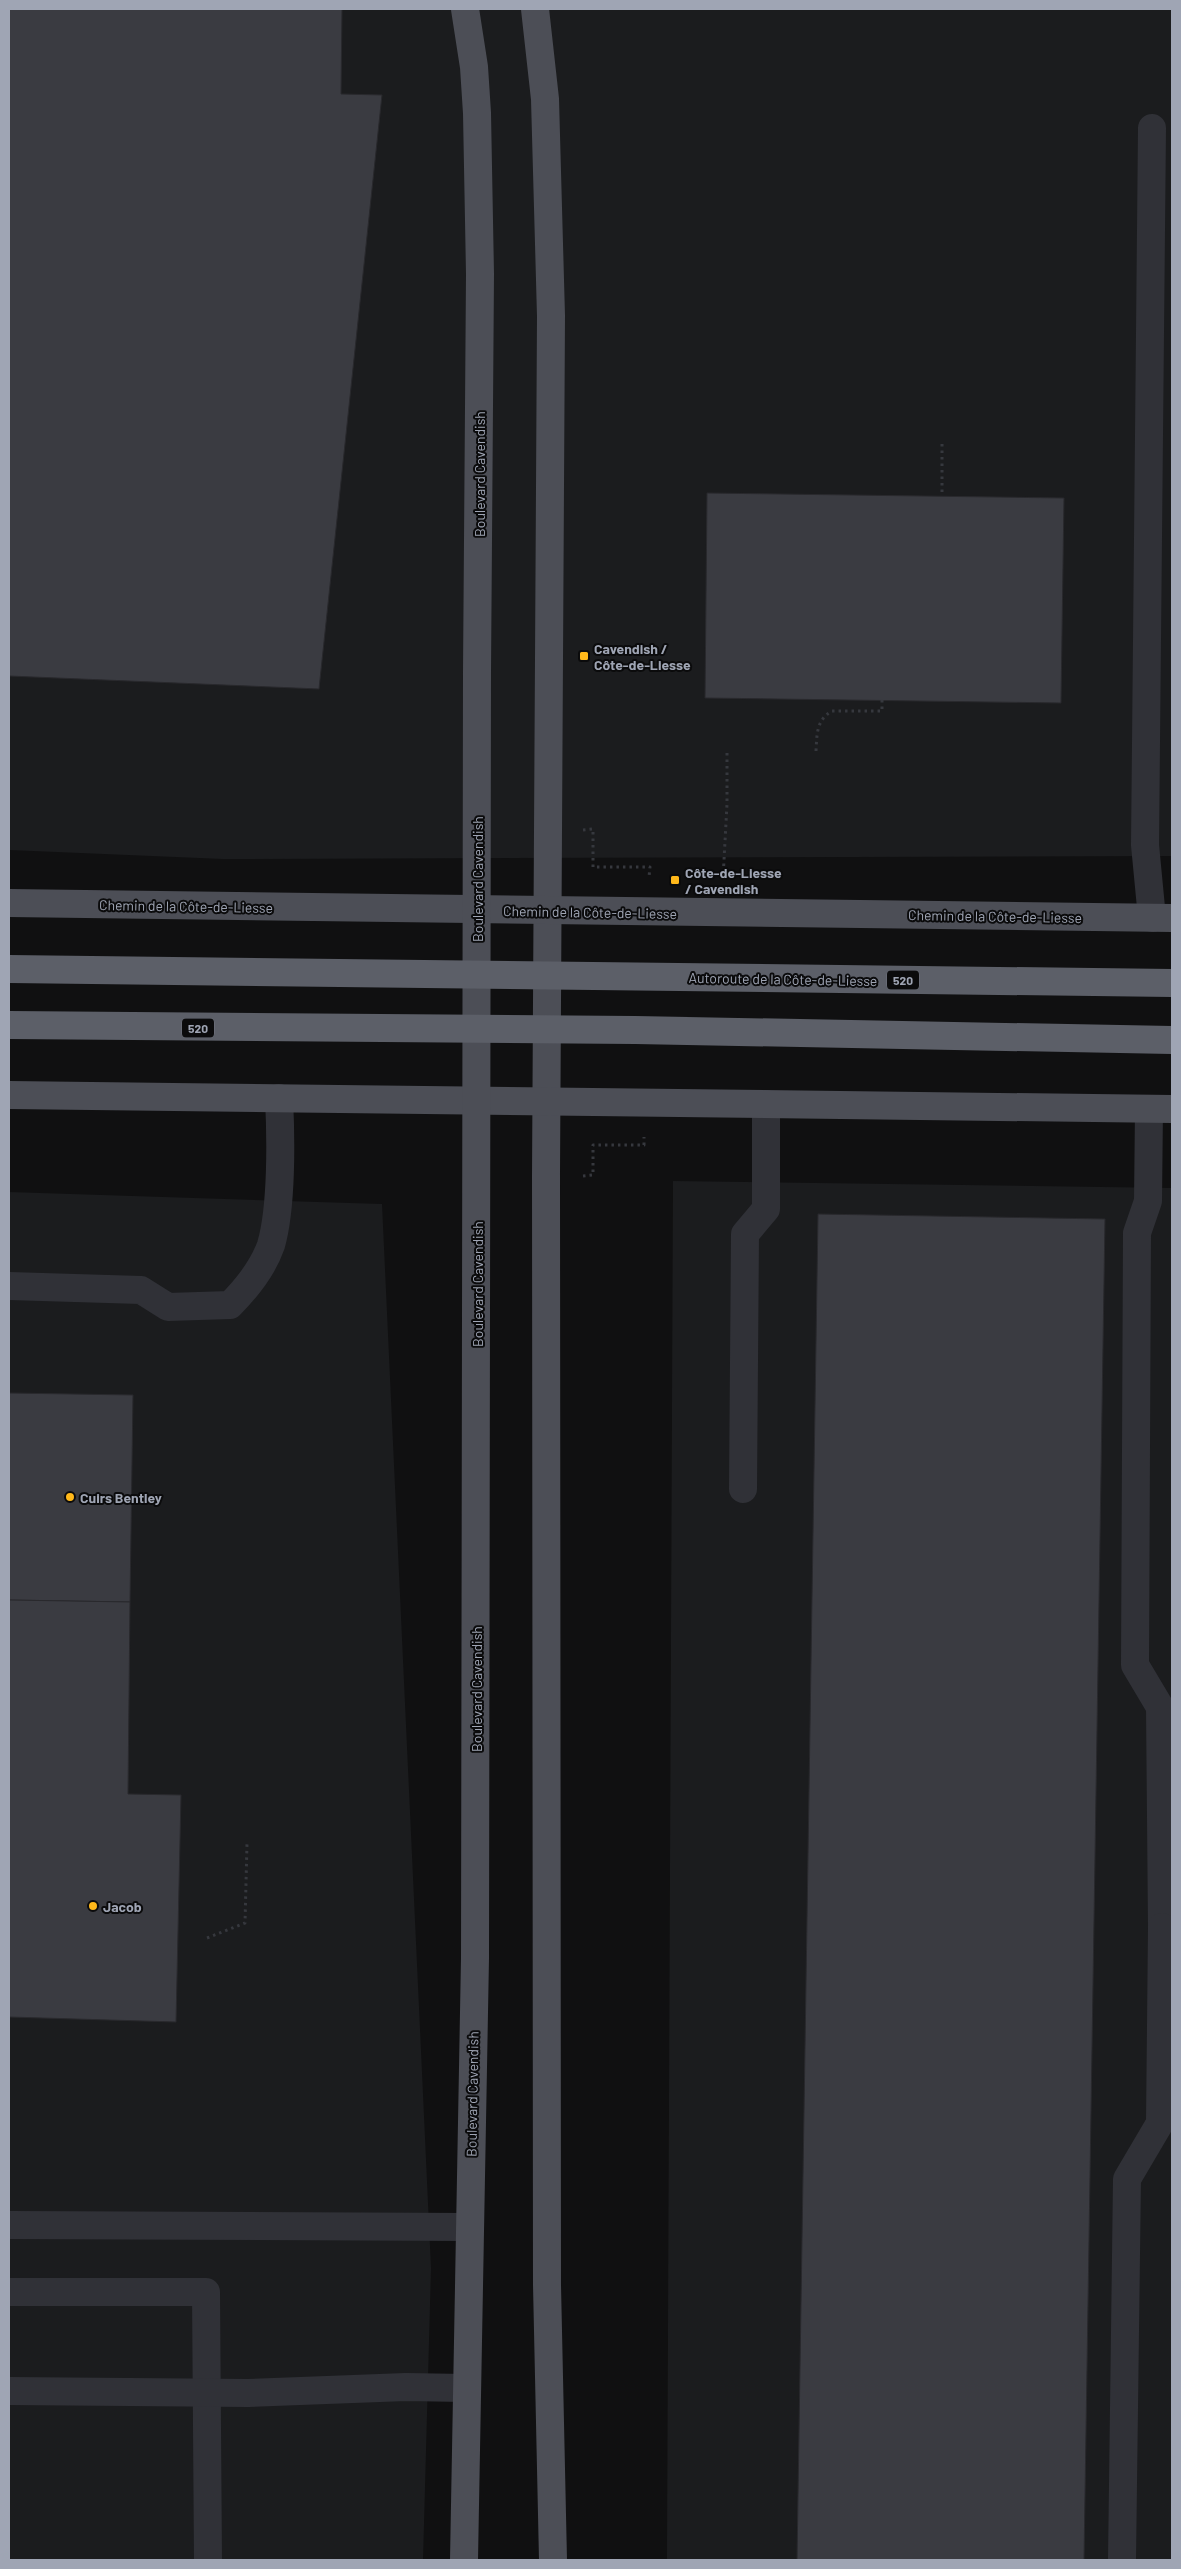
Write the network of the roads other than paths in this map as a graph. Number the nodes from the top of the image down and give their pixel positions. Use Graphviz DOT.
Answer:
graph roads {
  1 [pos="465,9"];
  2 [pos="535,9"];
  3 [pos="1152,128"];
  4 [pos="9,903"];
  5 [pos="1162,918"];
  6 [pos="9,969"];
  7 [pos="1172,983"];
  8 [pos="9,1025"];
  9 [pos="1172,1040"];
  10 [pos="9,1095"];
  11 [pos="279,1098"];
  12 [pos="766,1104"];
  13 [pos="1161,1109"];
  14 [pos="9,1286"];
  15 [pos="743,1489"];
  16 [pos="1167,1927"];
  17 [pos="9,2225"];
  18 [pos="470,2227"];
  19 [pos="9,2292"];
  20 [pos="465,2388"];
  21 [pos="9,2391"];
  22 [pos="206,2392"];
  23 [pos="208,2560"];
  24 [pos="464,2560"];
  25 [pos="553,2560"];
  26 [pos="1122,2560"];
  1 -- 18 [label="main road, Boulevard Cavendish"];
  2 -- 25 [label="main road"];
  3 -- 5 [label="lane"];
  4 -- 5 [label="main road, Chemin de la Côte-de-Liesse"];
  6 -- 7 [label="highway, Autoroute de la Côte-de-Liesse / 520"];
  8 -- 9 [label="highway, 520"];
  10 -- 11 [label="main road"];
  11 -- 12 [label="main road"];
  11 -- 14 [label="lane"];
  12 -- 13 [label="main road"];
  12 -- 15 [label="lane"];
  13 -- 16 [label="lane"];
  16 -- 26 [label="lane"];
  17 -- 18 [label="lane"];
  18 -- 20 [label="main road, Boulevard Cavendish"];
  19 -- 22 [label="lane"];
  20 -- 22 [label="lane"];
  20 -- 24 [label="main road, Boulevard Cavendish"];
  21 -- 22 [label="lane"];
  22 -- 23 [label="lane"];
}
